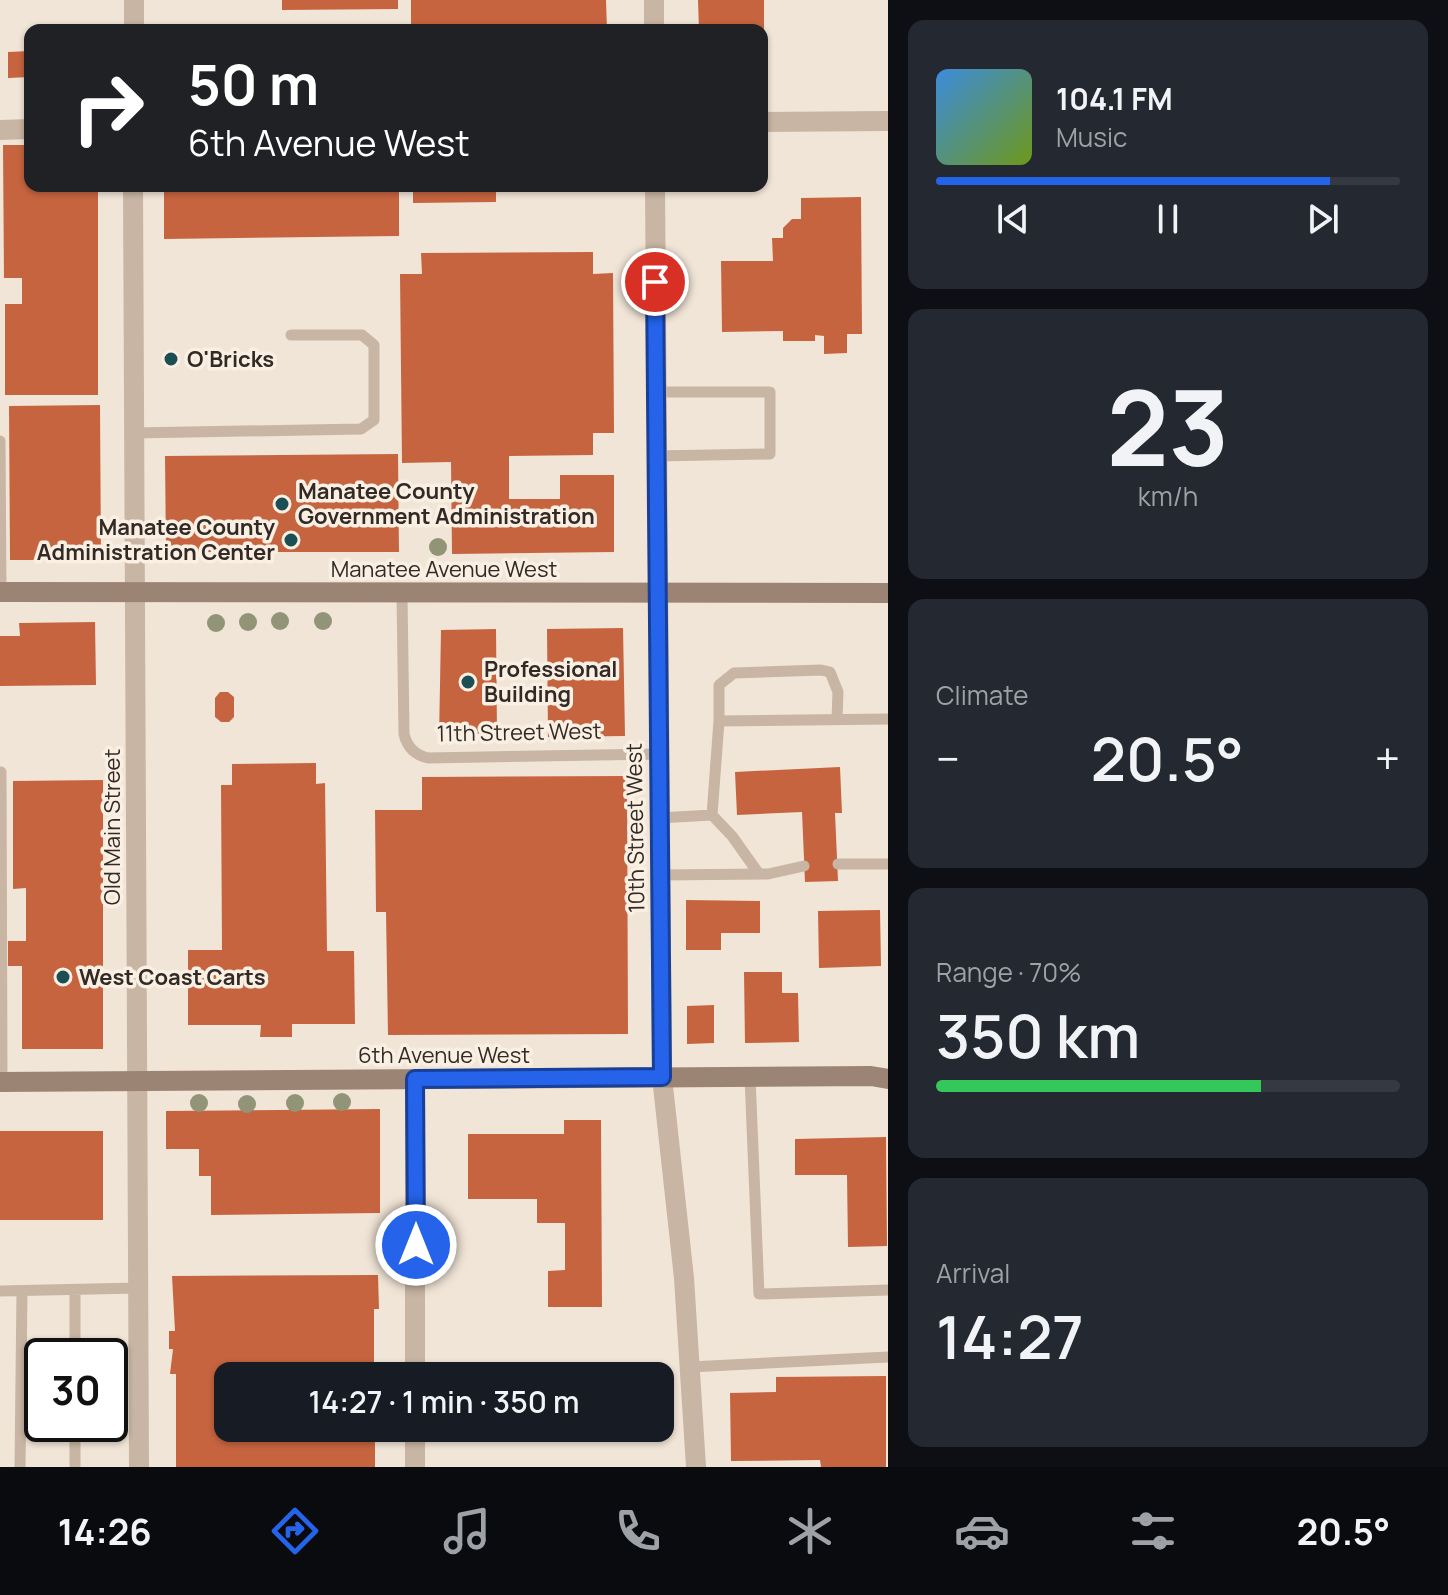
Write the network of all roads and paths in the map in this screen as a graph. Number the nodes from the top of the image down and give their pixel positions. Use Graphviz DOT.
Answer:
graph roads {
  1 [pos="134,0"];
  2 [pos="654,0"];
  3 [pos="134,24"];
  4 [pos="654,24"];
  5 [pos="888,121"];
  6 [pos="768,122"];
  7 [pos="24,129"];
  8 [pos="0,130"];
  9 [pos="133,192"];
  10 [pos="655,192"];
  11 [pos="291,335"];
  12 [pos="655,392"];
  13 [pos="134,433"];
  14 [pos="0,441"];
  15 [pos="655,456"];
  16 [pos="0,592"];
  17 [pos="656,592"];
  18 [pos="135,593"];
  19 [pos="888,593"];
  20 [pos="402,594"];
  21 [pos="888,719"];
  22 [pos="837,720"];
  23 [pos="719,721"];
  24 [pos="658,754"];
  25 [pos="1,772"];
  26 [pos="712,815"];
  27 [pos="659,818"];
  28 [pos="838,864"];
  29 [pos="888,864"];
  30 [pos="804,866"];
  31 [pos="759,874"];
  32 [pos="659,875"];
  33 [pos="662,1077"];
  34 [pos="750,1077"];
  35 [pos="415,1079"];
  36 [pos="888,1079"];
  37 [pos="137,1081"];
  38 [pos="1,1082"];
  39 [pos="138,1288"];
  40 [pos="75,1290"];
  41 [pos="888,1290"];
  42 [pos="0,1291"];
  43 [pos="22,1291"];
  44 [pos="75,1338"];
  45 [pos="888,1357"];
  46 [pos="415,1362"];
  47 [pos="690,1367"];
  48 [pos="75,1442"];
  49 [pos="415,1442"];
  50 [pos="20,1467"];
  51 [pos="75,1467"];
  52 [pos="139,1467"];
  53 [pos="415,1467"];
  54 [pos="696,1467"];
  1 -- 3 [label="street"];
  2 -- 4 [label="street"];
  5 -- 6 [label="street"];
  7 -- 8 [label="street"];
  9 -- 13 [label="street, Old Main Street"];
  10 -- 12 [label="street, 10th Street West"];
  11 -- 13 [label="lane"];
  12 -- 15 [label="street, 10th Street West"];
  12 -- 15 [label="lane"];
  13 -- 18 [label="street, Old Main Street"];
  14 -- 16 [label="lane"];
  15 -- 17 [label="street, 10th Street West"];
  16 -- 18 [label="main road, Manatee Avenue West"];
  17 -- 19 [label="main road, Manatee Avenue West"];
  17 -- 20 [label="main road, Manatee Avenue West"];
  17 -- 24 [label="street, 10th Street West"];
  18 -- 20 [label="main road, Manatee Avenue West"];
  18 -- 37 [label="street, Old Main Street"];
  20 -- 24 [label="lane, 11th Street West"];
  21 -- 22 [label="lane"];
  22 -- 23 [label="lane"];
  22 -- 23 [label="lane"];
  23 -- 26 [label="lane"];
  24 -- 27 [label="street, 10th Street West"];
  25 -- 38 [label="lane"];
  26 -- 27 [label="lane"];
  26 -- 31 [label="lane"];
  27 -- 32 [label="street, 10th Street West"];
  28 -- 29 [label="lane"];
  30 -- 31 [label="lane"];
  31 -- 32 [label="lane"];
  32 -- 33 [label="street, 10th Street West"];
  33 -- 34 [label="main road, 6th Avenue West"];
  33 -- 35 [label="main road, 6th Avenue West"];
  33 -- 47 [label="street, 10th Street West"];
  34 -- 36 [label="main road, 6th Avenue West"];
  34 -- 41 [label="lane"];
  35 -- 37 [label="main road, 6th Avenue West"];
  35 -- 46 [label="street"];
  37 -- 38 [label="main road, 6th Avenue West"];
  37 -- 39 [label="street, Old Main Street"];
  39 -- 40 [label="lane"];
  39 -- 52 [label="street, Old Main Street"];
  40 -- 43 [label="lane"];
  40 -- 44 [label="lane"];
  42 -- 43 [label="lane"];
  43 -- 50 [label="lane"];
  45 -- 47 [label="lane"];
  47 -- 54 [label="street, 10th Street West"];
  48 -- 51 [label="lane"];
  49 -- 53 [label="street"];
}
